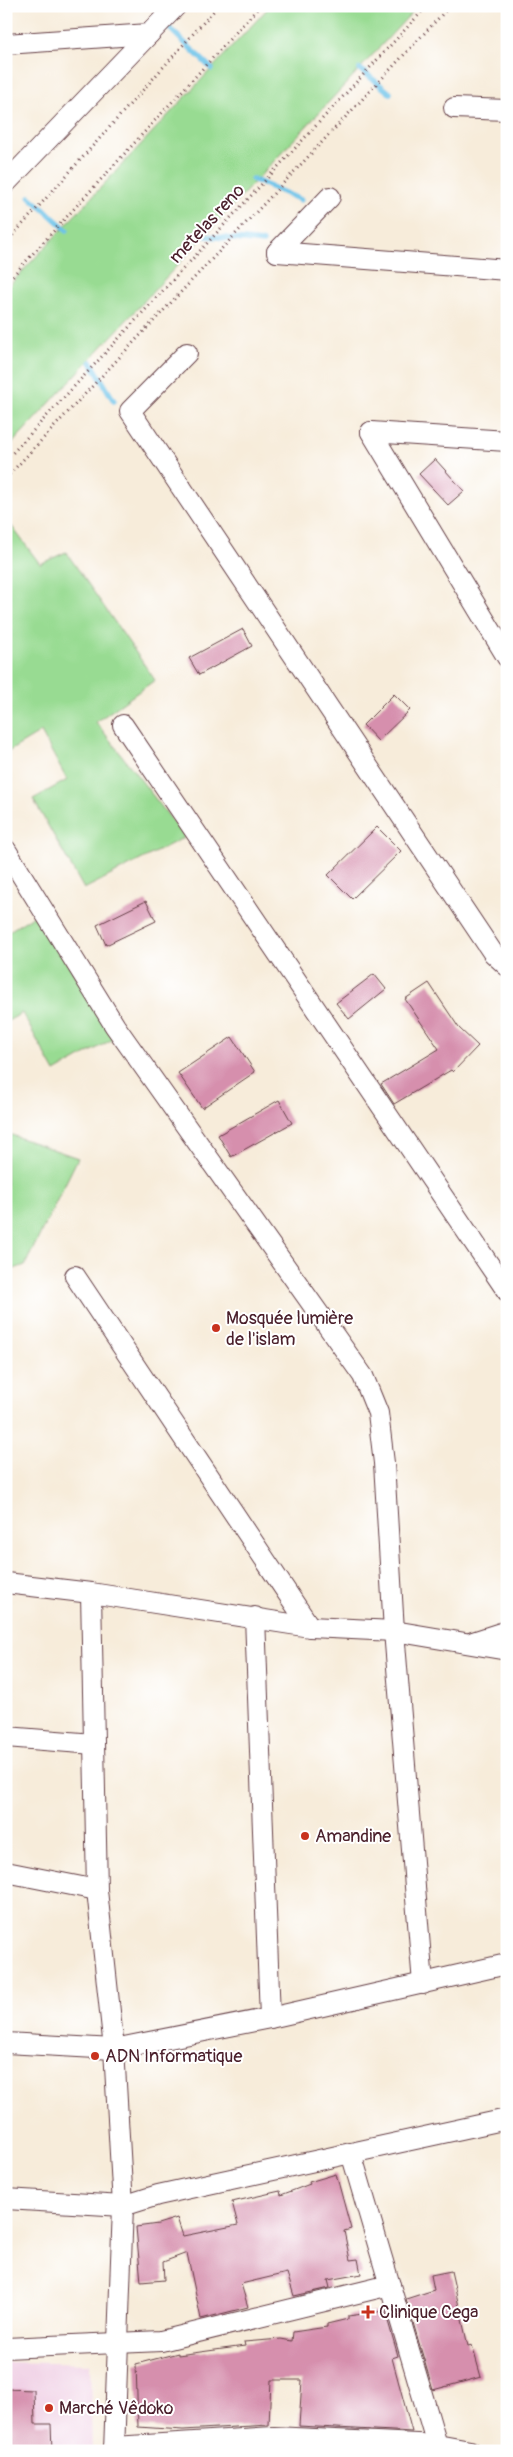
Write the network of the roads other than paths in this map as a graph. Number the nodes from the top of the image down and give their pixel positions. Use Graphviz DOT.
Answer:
graph roads {
  1 [pos="176,6"];
  2 [pos="149,34"];
  3 [pos="6,44"];
  4 [pos="454,108"];
  5 [pos="507,110"];
  6 [pos="6,183"];
  7 [pos="330,197"];
  8 [pos="507,270"];
  9 [pos="187,353"];
  10 [pos="507,441"];
  11 [pos="507,657"];
  12 [pos="123,725"];
  13 [pos="6,850"];
  14 [pos="507,966"];
  15 [pos="74,1276"];
  16 [pos="507,1291"];
  17 [pos="6,1583"];
  18 [pos="91,1593"];
  19 [pos="255,1617"];
  20 [pos="310,1627"];
  21 [pos="394,1631"];
  22 [pos="507,1631"];
  23 [pos="471,1643"];
  24 [pos="507,1650"];
  25 [pos="6,1738"];
  26 [pos="94,1744"];
  27 [pos="6,1872"];
  28 [pos="97,1890"];
  29 [pos="507,1964"];
  30 [pos="423,1984"];
  31 [pos="270,2018"];
  32 [pos="6,2043"];
  33 [pos="114,2049"];
  34 [pos="507,2119"];
  35 [pos="351,2153"];
  36 [pos="6,2200"];
  37 [pos="123,2206"];
  38 [pos="390,2286"];
  39 [pos="118,2343"];
  40 [pos="6,2348"];
  41 [pos="437,2445"];
  42 [pos="114,2449"];
  43 [pos="470,2451"];
  1 -- 2 [label="street"];
  2 -- 3 [label="street"];
  2 -- 6 [label="street"];
  4 -- 5 [label="street"];
  7 -- 8 [label="street"];
  9 -- 14 [label="street"];
  10 -- 11 [label="street"];
  12 -- 16 [label="street"];
  13 -- 21 [label="street"];
  15 -- 20 [label="street"];
  17 -- 18 [label="street"];
  18 -- 19 [label="street"];
  18 -- 26 [label="street"];
  19 -- 20 [label="street"];
  19 -- 31 [label="street"];
  20 -- 21 [label="street"];
  21 -- 23 [label="street"];
  21 -- 30 [label="street"];
  22 -- 23 [label="street"];
  23 -- 24 [label="street"];
  25 -- 26 [label="street"];
  26 -- 28 [label="street"];
  27 -- 28 [label="street"];
  28 -- 33 [label="street"];
  29 -- 30 [label="street"];
  30 -- 31 [label="street"];
  31 -- 33 [label="street"];
  32 -- 33 [label="street"];
  33 -- 37 [label="street"];
  34 -- 35 [label="street"];
  35 -- 37 [label="street"];
  35 -- 38 [label="street"];
  36 -- 37 [label="street"];
  37 -- 39 [label="street"];
  38 -- 39 [label="street"];
  38 -- 41 [label="street"];
  39 -- 40 [label="street"];
  39 -- 42 [label="street"];
  41 -- 42 [label="street"];
  41 -- 43 [label="street"];
}
